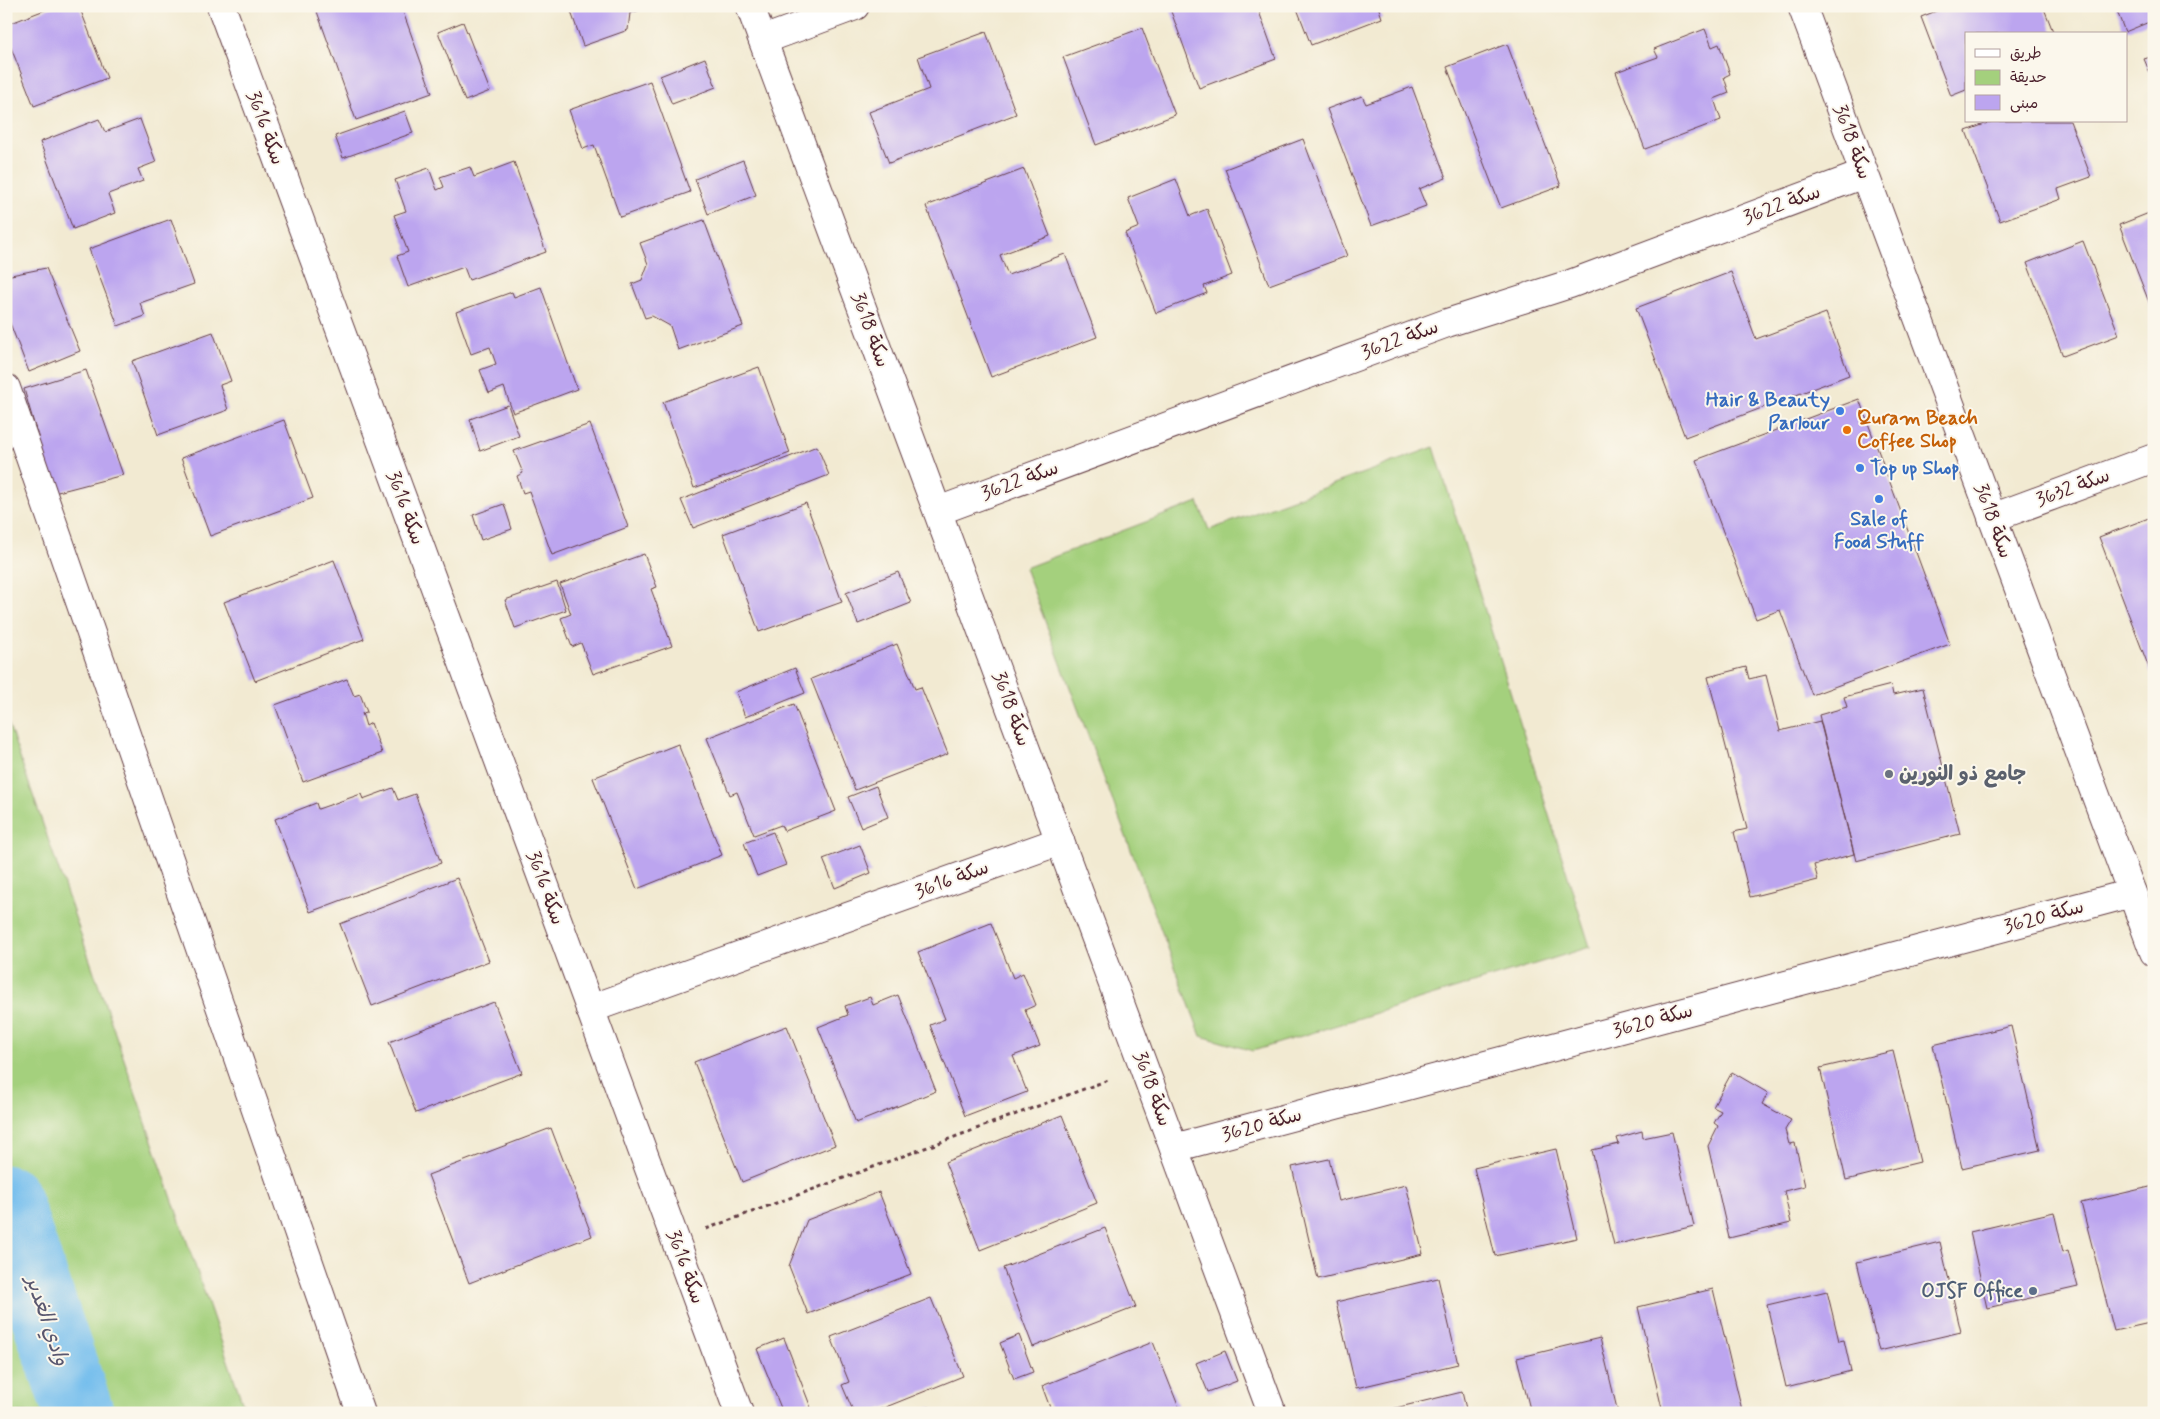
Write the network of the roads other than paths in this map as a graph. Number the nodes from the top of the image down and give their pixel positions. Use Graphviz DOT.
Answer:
graph roads {
  1 [pos="221,6"];
  2 [pos="750,6"];
  3 [pos="855,6"];
  4 [pos="1802,6"];
  5 [pos="763,40"];
  6 [pos="1864,174"];
  7 [pos="6,388"];
  8 [pos="2154,458"];
  9 [pos="938,511"];
  10 [pos="1992,518"];
  11 [pos="1060,841"];
  12 [pos="2132,893"];
  13 [pos="2154,952"];
  14 [pos="590,1009"];
  15 [pos="1174,1148"];
  16 [pos="361,1413"];
  17 [pos="739,1413"];
  18 [pos="1272,1413"];
  1 -- 14 [label="street, سكة 3616"];
  2 -- 5 [label="street, سكة 3618"];
  3 -- 5 [label="street"];
  4 -- 6 [label="street, سكة 3618"];
  5 -- 9 [label="street, سكة 3618"];
  6 -- 9 [label="street, سكة 3622"];
  6 -- 10 [label="street, سكة 3618"];
  7 -- 16 [label="street"];
  8 -- 10 [label="street, سكة 3632"];
  9 -- 11 [label="street, سكة 3618"];
  10 -- 12 [label="street, سكة 3618"];
  11 -- 14 [label="street, سكة 3616"];
  11 -- 15 [label="street, سكة 3618"];
  12 -- 13 [label="street, سكة 3618"];
  12 -- 15 [label="street, سكة 3620"];
  14 -- 17 [label="street, سكة 3616"];
  15 -- 18 [label="street, سكة 3618"];
}
